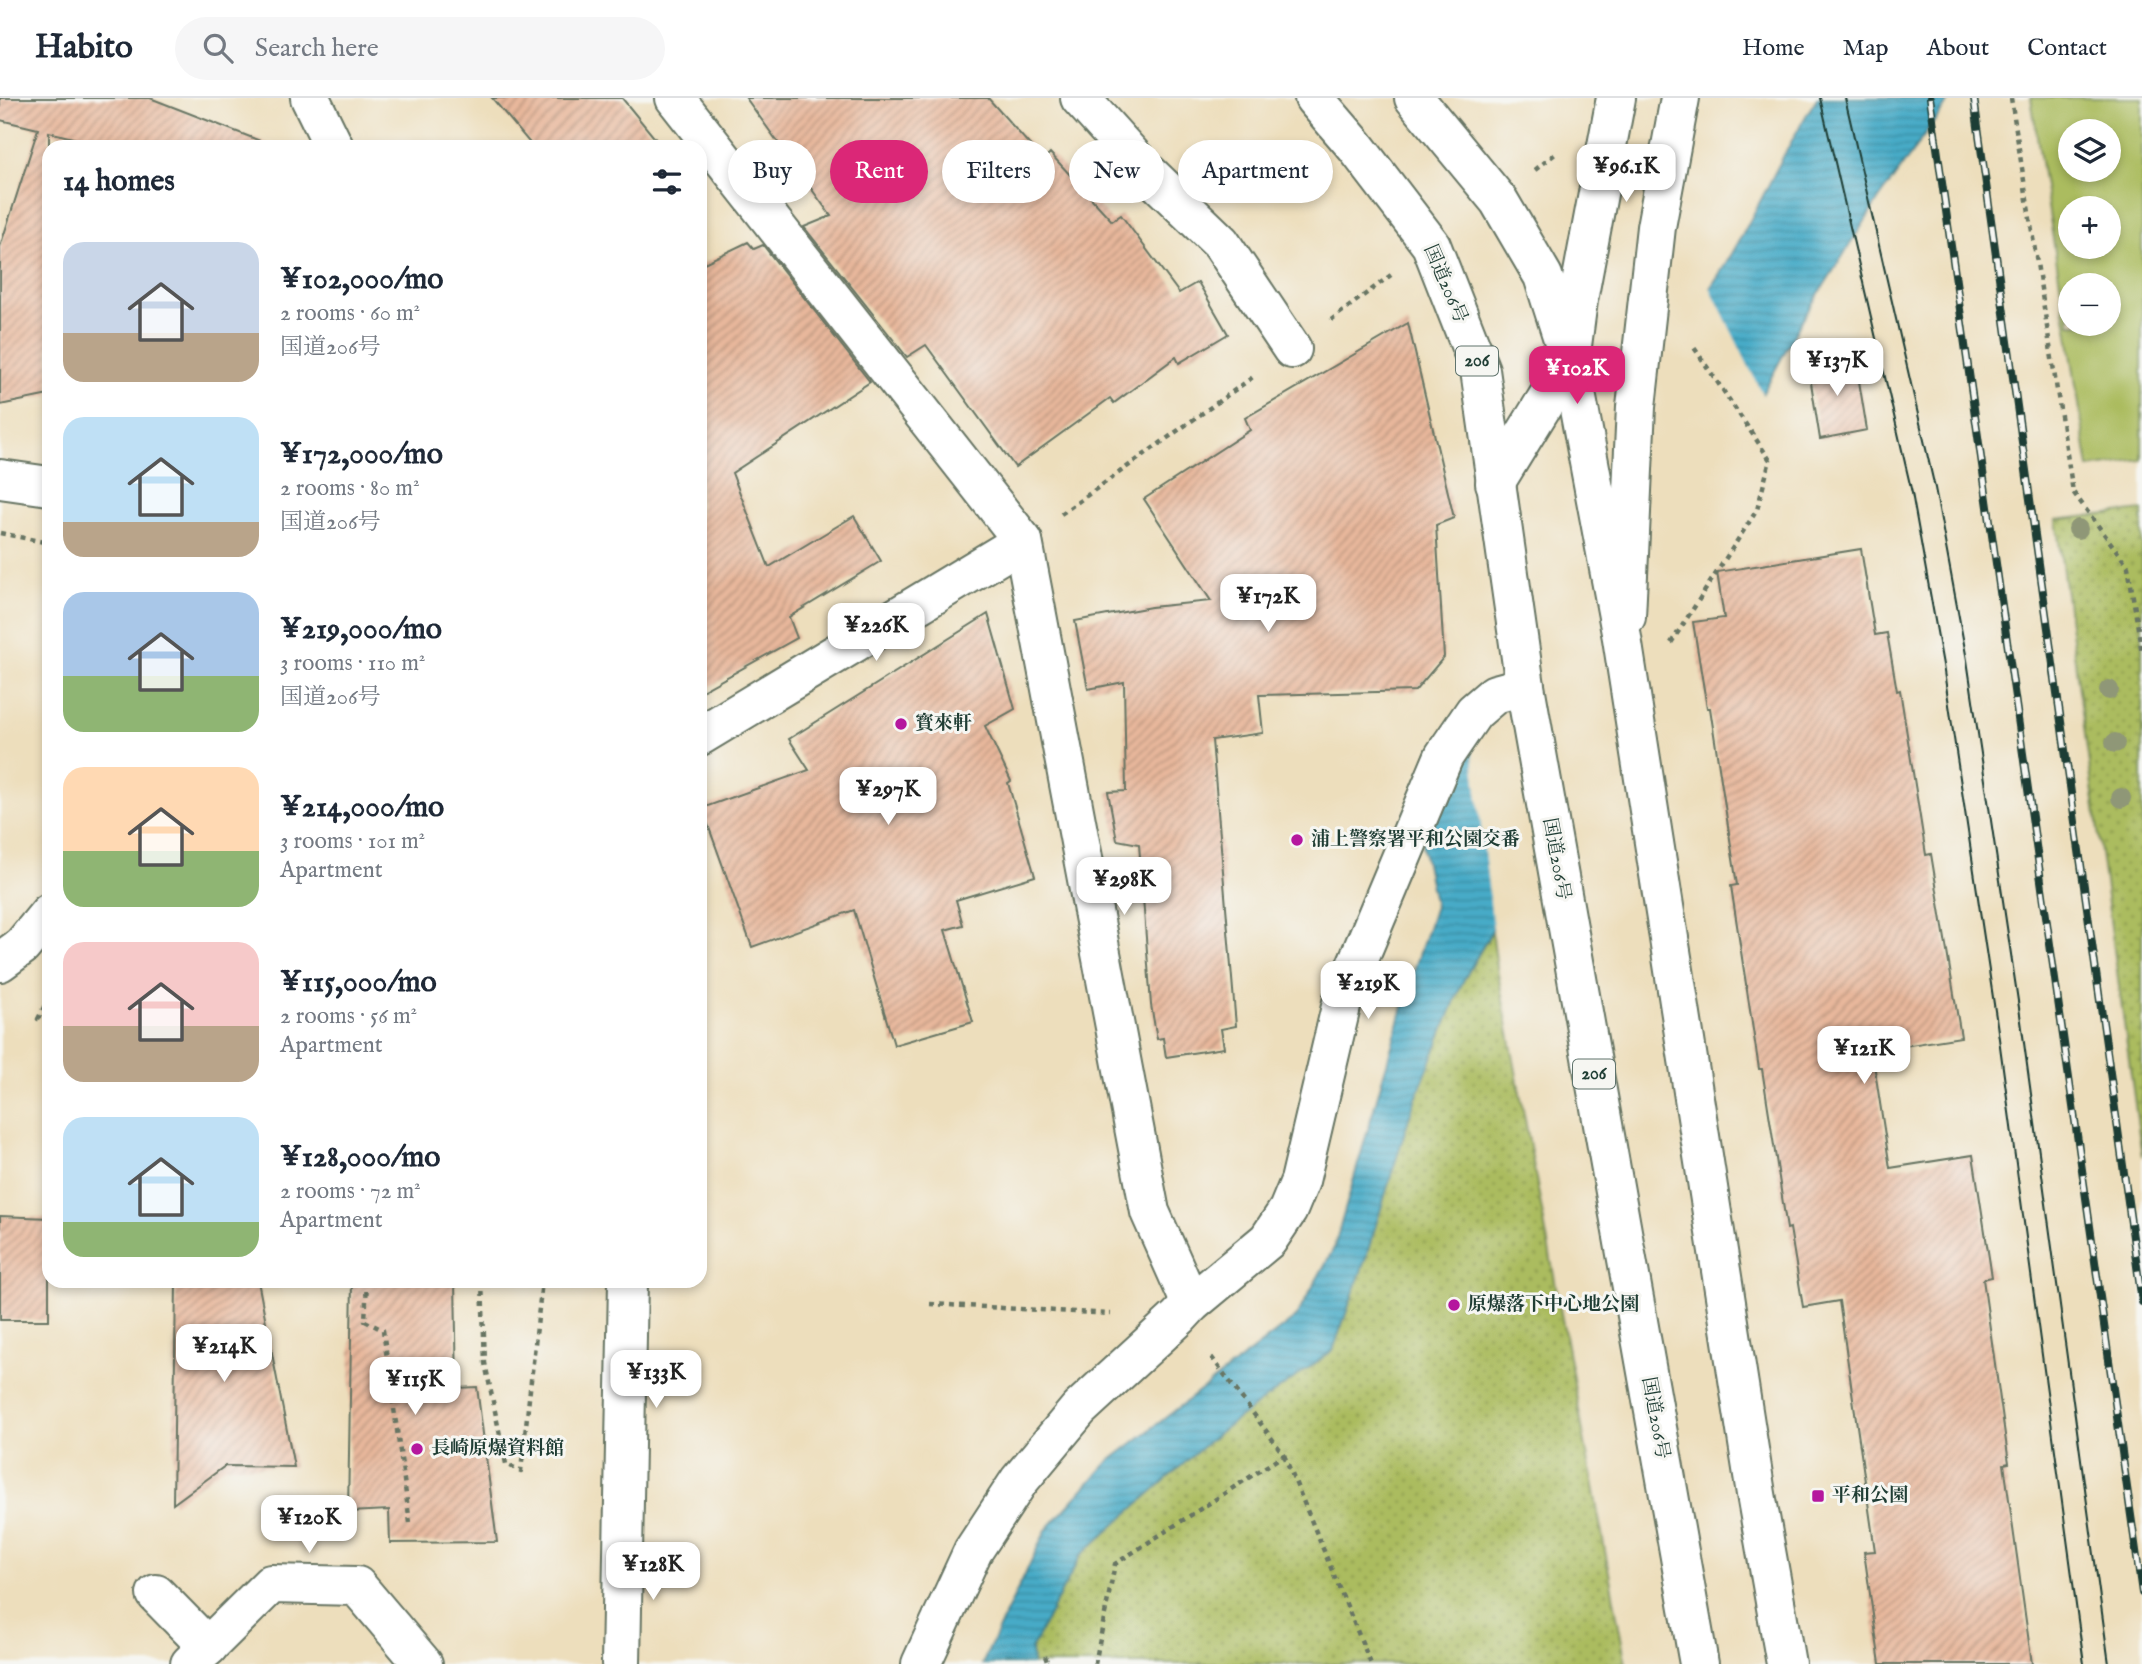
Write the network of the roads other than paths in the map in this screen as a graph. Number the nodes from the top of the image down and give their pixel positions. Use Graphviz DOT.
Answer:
graph roads {
  1 [pos="310,98"];
  2 [pos="675,98"];
  3 [pos="1080,98"];
  4 [pos="1314,98"];
  5 [pos="1413,98"];
  6 [pos="1616,98"];
  7 [pos="1680,98"];
  8 [pos="331,140"];
  9 [pos="1292,349"];
  10 [pos="1570,361"];
  11 [pos="0,479"];
  12 [pos="1495,483"];
  13 [pos="42,485"];
  14 [pos="1023,541"];
  15 [pos="1622,638"];
  16 [pos="1525,686"];
  17 [pos="707,732"];
  18 [pos="42,922"];
  19 [pos="0,962"];
  20 [pos="628,1288"];
  21 [pos="1185,1310"];
  22 [pos="156,1594"];
  23 [pos="199,1656"];
  24 [pos="423,1664"];
  25 [pos="621,1664"];
  26 [pos="921,1664"];
  27 [pos="1699,1664"];
  28 [pos="1786,1664"];
  1 -- 8 [label="main road"];
  2 -- 14 [label="main road"];
  3 -- 9 [label="main road"];
  4 -- 12 [label="main road, 国道206号 / 206"];
  5 -- 10 [label="main road"];
  6 -- 10 [label="main road"];
  7 -- 15 [label="main road"];
  10 -- 12 [label="main road"];
  10 -- 15 [label="main road"];
  11 -- 13 [label="main road"];
  12 -- 16 [label="main road, 国道206号 / 206"];
  14 -- 17 [label="main road"];
  14 -- 21 [label="main road"];
  15 -- 28 [label="main road"];
  16 -- 21 [label="main road"];
  16 -- 27 [label="main road, 国道206号 / 206"];
  18 -- 19 [label="main road"];
  20 -- 25 [label="main road"];
  21 -- 26 [label="main road"];
  22 -- 23 [label="main road"];
  23 -- 24 [label="main road"];
}
